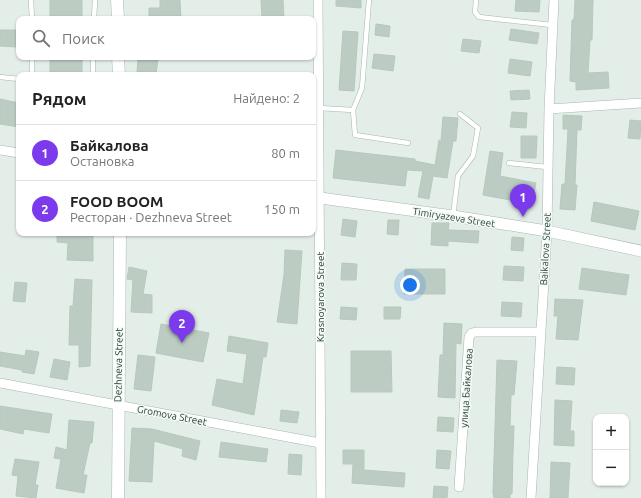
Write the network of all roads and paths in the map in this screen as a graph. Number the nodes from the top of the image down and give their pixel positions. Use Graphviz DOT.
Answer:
graph roads {
  1 [pos="31,0"];
  2 [pos="95,0"];
  3 [pos="117,0"];
  4 [pos="318,0"];
  5 [pos="369,0"];
  6 [pos="476,0"];
  7 [pos="554,0"];
  8 [pos="32,16"];
  9 [pos="94,16"];
  10 [pos="118,16"];
  11 [pos="552,25"];
  12 [pos="32,60"];
  13 [pos="93,60"];
  14 [pos="118,60"];
  15 [pos="32,72"];
  16 [pos="93,72"];
  17 [pos="118,72"];
  18 [pos="0,77"];
  19 [pos="16,79"];
  20 [pos="641,103"];
  21 [pos="319,108"];
  22 [pos="549,109"];
  23 [pos="353,110"];
  24 [pos="460,114"];
  25 [pos="408,143"];
  26 [pos="0,150"];
  27 [pos="16,153"];
  28 [pos="509,163"];
  29 [pos="547,167"];
  30 [pos="316,198"];
  31 [pos="452,216"];
  32 [pos="547,232"];
  33 [pos="120,236"];
  34 [pos="641,252"];
  35 [pos="540,332"];
  36 [pos="0,383"];
  37 [pos="118,404"];
  38 [pos="320,443"];
  39 [pos="459,487"];
  40 [pos="118,498"];
  41 [pos="321,498"];
  42 [pos="531,498"];
  1 -- 8 [label="lane"];
  2 -- 9 [label="lane"];
  3 -- 10 [label="main road"];
  4 -- 21 [label="street, Krasnoyarova Street"];
  5 -- 23 [label="lane"];
  6 -- 11 [label="lane"];
  7 -- 11 [label="street, Baikalova Street"];
  11 -- 22 [label="street, Baikalova Street"];
  12 -- 15 [label="lane"];
  13 -- 16 [label="lane"];
  14 -- 17 [label="main road"];
  18 -- 19 [label="lane"];
  20 -- 22 [label="street"];
  21 -- 23 [label="lane"];
  21 -- 30 [label="street, Krasnoyarova Street"];
  22 -- 29 [label="street, Baikalova Street"];
  23 -- 25 [label="lane"];
  24 -- 31 [label="lane"];
  26 -- 27 [label="street"];
  28 -- 29 [label="lane"];
  29 -- 32 [label="street, Baikalova Street"];
  30 -- 31 [label="street, Timiryazeva Street"];
  30 -- 38 [label="street, Krasnoyarova Street"];
  31 -- 32 [label="street, Timiryazeva Street"];
  32 -- 34 [label="street, Timiryazeva Street"];
  32 -- 35 [label="street, Baikalova Street"];
  33 -- 37 [label="main road, Dezhneva Street"];
  35 -- 39 [label="street, улица Байкалова"];
  35 -- 42 [label="street, Baikalova Street"];
  36 -- 37 [label="street, Gromova Street"];
  37 -- 38 [label="street, Gromova Street"];
  37 -- 40 [label="main road, Dezhneva Street"];
  38 -- 41 [label="street, Krasnoyarova Street"];
}
